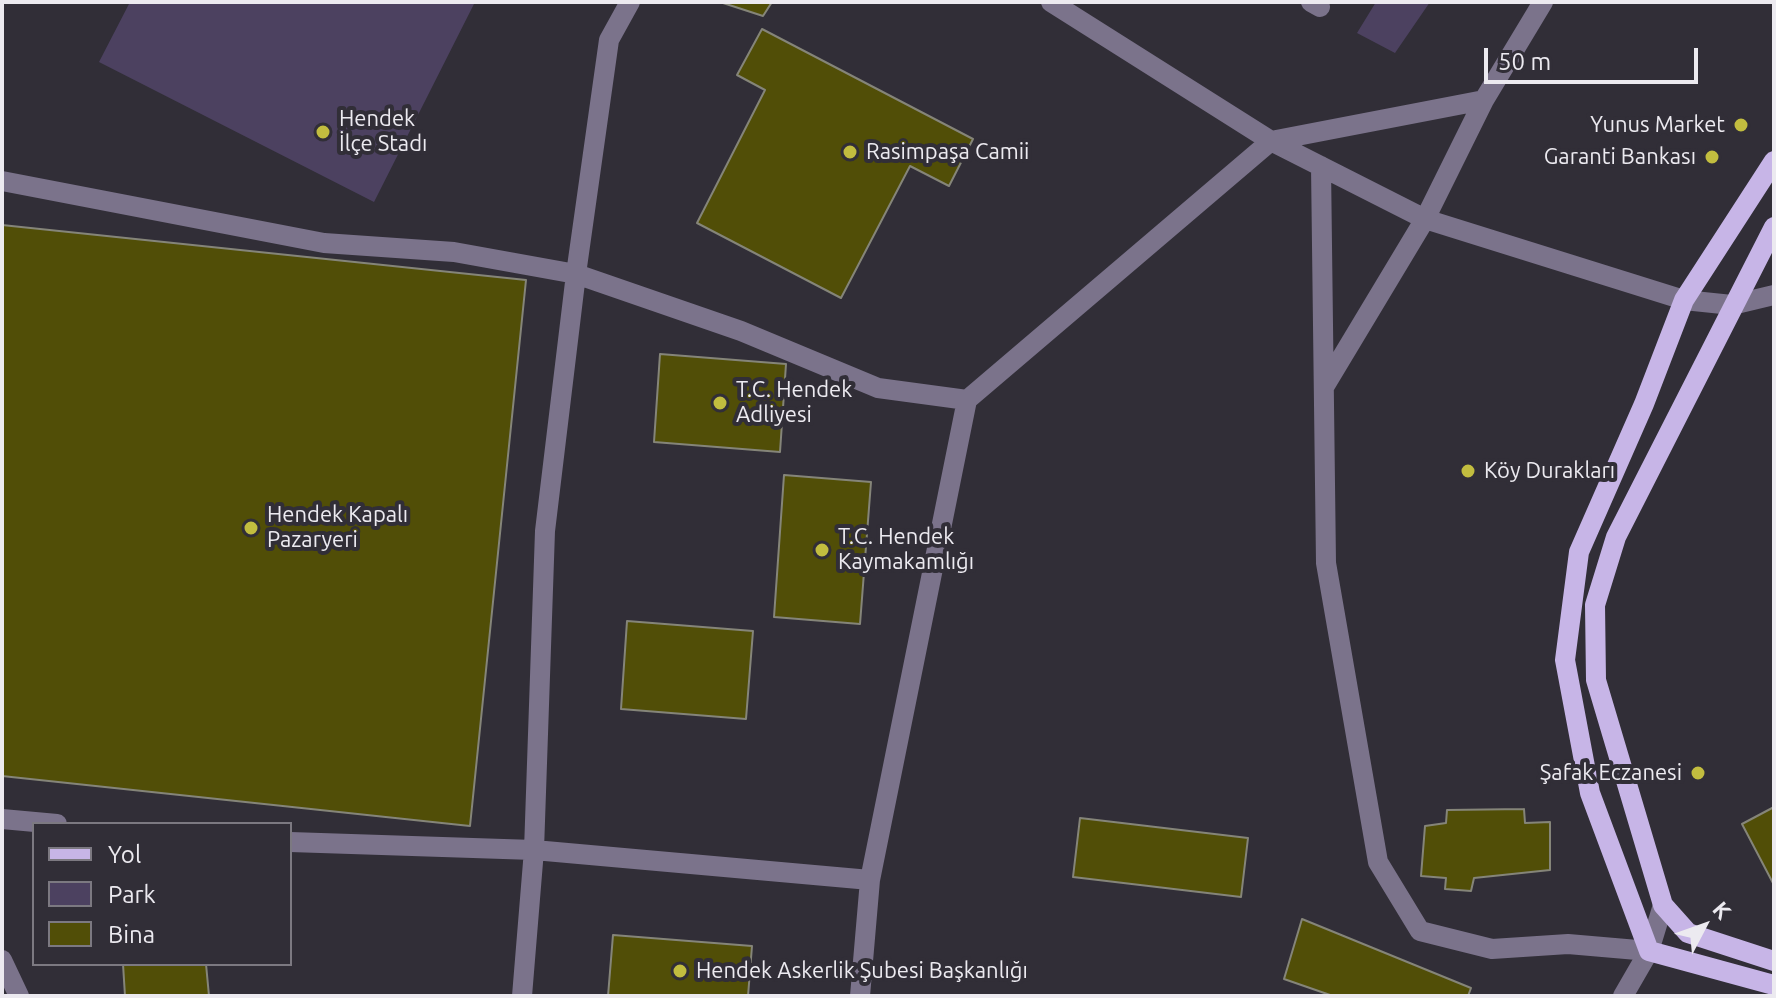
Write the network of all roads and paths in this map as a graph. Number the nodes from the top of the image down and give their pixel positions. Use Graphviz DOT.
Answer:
graph roads {
  1 [pos="630,2"];
  2 [pos="1051,2"];
  3 [pos="1543,2"];
  4 [pos="1484,100"];
  5 [pos="1271,141"];
  6 [pos="1774,161"];
  7 [pos="1321,166"];
  8 [pos="2,181"];
  9 [pos="1425,219"];
  10 [pos="1774,227"];
  11 [pos="576,274"];
  12 [pos="1774,295"];
  13 [pos="1684,300"];
  14 [pos="1732,305"];
  15 [pos="1324,387"];
  16 [pos="967,400"];
  17 [pos="2,819"];
  18 [pos="35,822"];
  19 [pos="292,842"];
  20 [pos="534,850"];
  21 [pos="870,880"];
  22 [pos="1663,905"];
  23 [pos="1649,951"];
  24 [pos="2,960"];
  25 [pos="1774,961"];
  26 [pos="1774,985"];
  27 [pos="19,996"];
  28 [pos="522,996"];
  29 [pos="860,996"];
  30 [pos="1623,996"];
  1 -- 11 [label="street"];
  2 -- 5 [label="street"];
  3 -- 4 [label="street"];
  4 -- 5 [label="street"];
  4 -- 9 [label="street"];
  5 -- 7 [label="street"];
  5 -- 16 [label="street"];
  6 -- 13 [label="main road"];
  7 -- 9 [label="street"];
  7 -- 15 [label="street"];
  8 -- 11 [label="street"];
  9 -- 13 [label="street"];
  9 -- 15 [label="street"];
  10 -- 14 [label="main road"];
  11 -- 16 [label="street"];
  11 -- 20 [label="street"];
  12 -- 14 [label="street"];
  13 -- 14 [label="street"];
  13 -- 23 [label="main road"];
  14 -- 22 [label="main road"];
  15 -- 23 [label="street"];
  16 -- 21 [label="street"];
  17 -- 18 [label="street"];
  19 -- 20 [label="street"];
  20 -- 21 [label="street"];
  20 -- 28 [label="street"];
  21 -- 29 [label="street"];
  22 -- 23 [label="street"];
  22 -- 25 [label="main road"];
  23 -- 26 [label="main road"];
  23 -- 30 [label="street"];
  24 -- 27 [label="street"];
}
